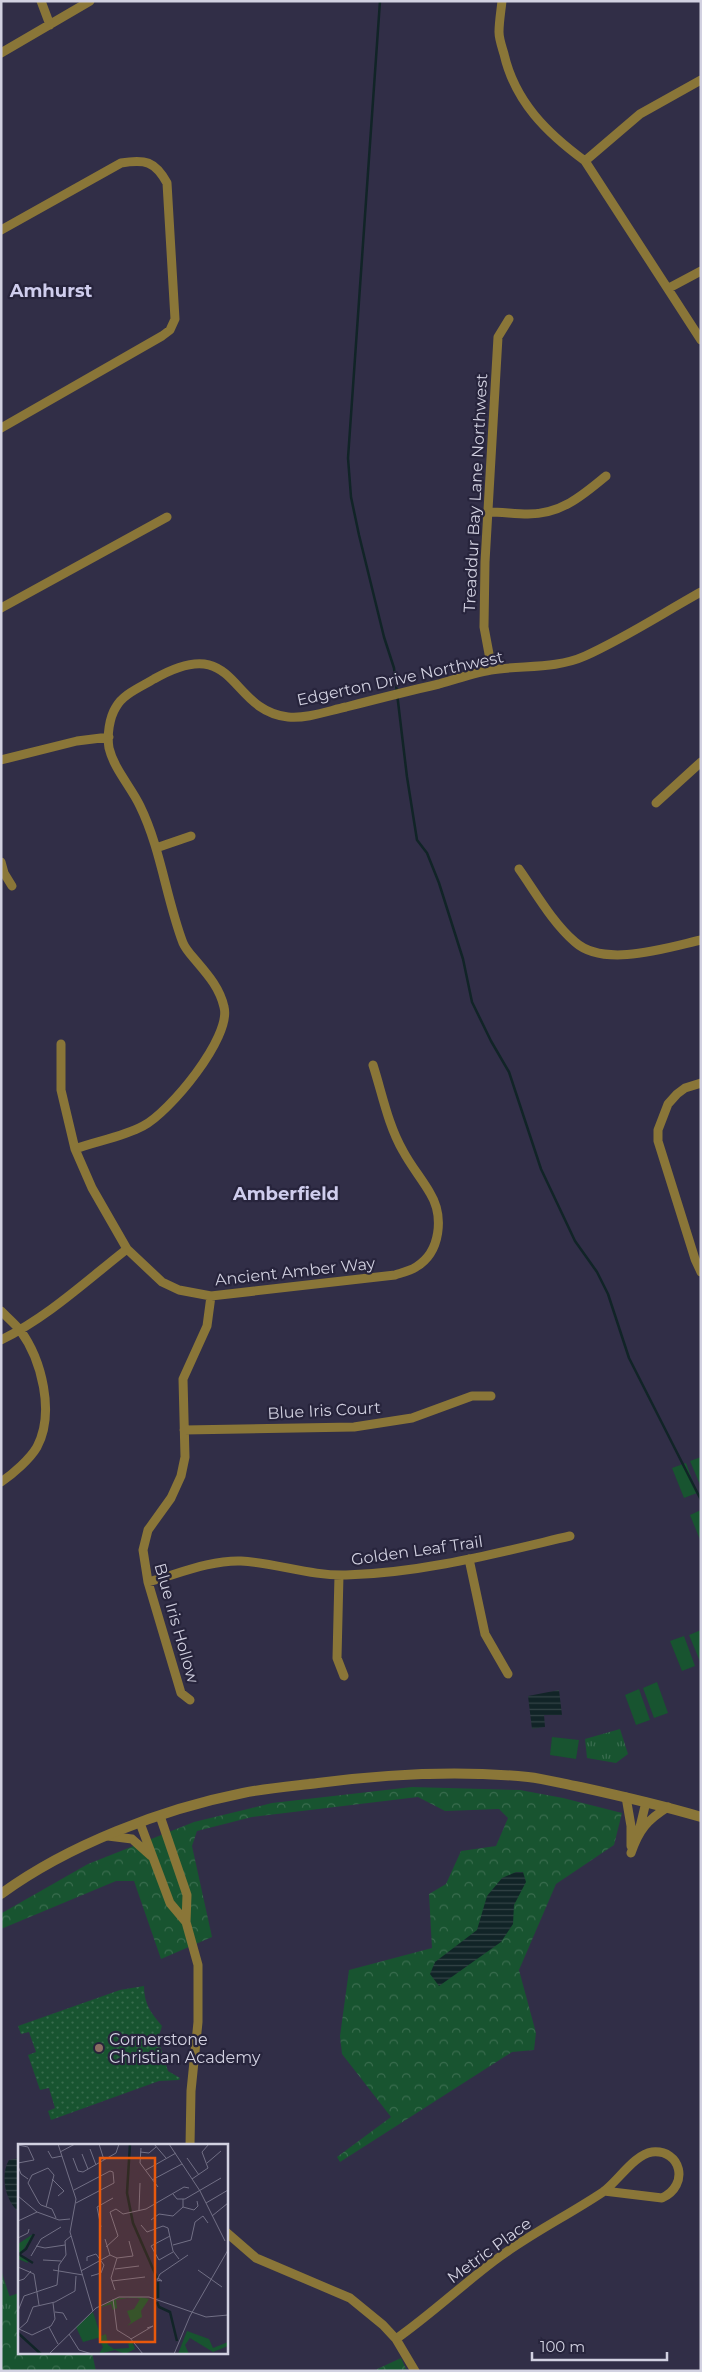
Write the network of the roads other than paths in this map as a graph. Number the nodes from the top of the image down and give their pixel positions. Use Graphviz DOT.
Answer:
graph roads {
  1 [pos="41,1"];
  2 [pos="90,1"];
  3 [pos="502,1"];
  4 [pos="50,25"];
  5 [pos="1,53"];
  6 [pos="701,80"];
  7 [pos="585,161"];
  8 [pos="1,230"];
  9 [pos="701,271"];
  10 [pos="668,288"];
  11 [pos="509,319"];
  12 [pos="701,340"];
  13 [pos="1,428"];
  14 [pos="606,476"];
  15 [pos="489,512"];
  16 [pos="167,517"];
  17 [pos="701,592"];
  18 [pos="1,608"];
  19 [pos="492,670"];
  20 [pos="108,737"];
  21 [pos="1,760"];
  22 [pos="701,762"];
  23 [pos="656,803"];
  24 [pos="190,836"];
  25 [pos="156,848"];
  26 [pos="1,862"];
  27 [pos="519,869"];
  28 [pos="12,886"];
  29 [pos="701,940"];
  30 [pos="61,1044"];
  31 [pos="373,1065"];
  32 [pos="701,1083"];
  33 [pos="75,1149"];
  34 [pos="127,1249"];
  35 [pos="701,1272"];
  36 [pos="210,1296"];
  37 [pos="1,1311"];
  38 [pos="20,1331"];
  39 [pos="1,1340"];
  40 [pos="491,1396"];
  41 [pos="184,1430"];
  42 [pos="1,1482"];
  43 [pos="570,1536"];
  44 [pos="469,1559"];
  45 [pos="339,1575"];
  46 [pos="148,1582"];
  47 [pos="508,1674"];
  48 [pos="344,1676"];
  49 [pos="190,1700"];
  50 [pos="626,1797"];
  51 [pos="646,1802"];
  52 [pos="668,1807"];
  53 [pos="160,1816"];
  54 [pos="701,1817"];
  55 [pos="140,1823"];
  56 [pos="638,1834"];
  57 [pos="108,1836"];
  58 [pos="153,1857"];
  59 [pos="1,1894"];
  60 [pos="186,1922"];
  61 [pos="190,2144"];
  62 [pos="604,2191"];
  63 [pos="228,2234"];
  64 [pos="396,2339"];
  65 [pos="415,2371"];
  1 -- 4 [label="street"];
  2 -- 4 [label="street"];
  3 -- 7 [label="street"];
  4 -- 5 [label="street"];
  6 -- 7 [label="street"];
  7 -- 10 [label="street"];
  8 -- 13 [label="street"];
  9 -- 10 [label="street"];
  10 -- 12 [label="street"];
  11 -- 15 [label="street, Treaddur Bay Lane Northwest"];
  14 -- 15 [label="street"];
  15 -- 19 [label="street, Treaddur Bay Lane Northwest"];
  16 -- 18 [label="street"];
  17 -- 19 [label="street, Edgerton Drive Northwest"];
  19 -- 20 [label="street, Edgerton Drive Northwest"];
  20 -- 21 [label="street"];
  20 -- 25 [label="street, Edgerton Drive Northwest"];
  22 -- 23 [label="street"];
  24 -- 25 [label="street"];
  25 -- 33 [label="street, Edgerton Drive Northwest"];
  26 -- 28 [label="street"];
  27 -- 29 [label="street"];
  30 -- 33 [label="street, Ancient Amber Way"];
  31 -- 36 [label="street, Ancient Amber Way"];
  32 -- 35 [label="street"];
  33 -- 34 [label="street, Ancient Amber Way"];
  34 -- 36 [label="street, Ancient Amber Way"];
  34 -- 38 [label="street"];
  36 -- 41 [label="street, Blue Iris Hollow"];
  37 -- 38 [label="street"];
  38 -- 39 [label="street"];
  38 -- 42 [label="street"];
  40 -- 41 [label="street, Blue Iris Court"];
  41 -- 46 [label="street, Blue Iris Hollow"];
  43 -- 44 [label="street, Golden Leaf Trail"];
  44 -- 45 [label="street, Golden Leaf Trail"];
  44 -- 47 [label="street"];
  45 -- 46 [label="street, Golden Leaf Trail"];
  45 -- 48 [label="street"];
  46 -- 49 [label="street, Blue Iris Hollow"];
  50 -- 51 [label="street"];
  50 -- 53 [label="street"];
  50 -- 56 [label="street"];
  51 -- 52 [label="street"];
  51 -- 56 [label="street"];
  52 -- 54 [label="street"];
  52 -- 56 [label="street"];
  53 -- 55 [label="street"];
  53 -- 60 [label="street"];
  55 -- 57 [label="street"];
  55 -- 58 [label="street"];
  57 -- 58 [label="street"];
  57 -- 59 [label="street"];
  58 -- 60 [label="street"];
  60 -- 61 [label="street"];
  62 -- 62 [label="street, Metric Place"];
  62 -- 64 [label="street, Metric Place"];
  63 -- 64 [label="street"];
  64 -- 65 [label="street"];
}
